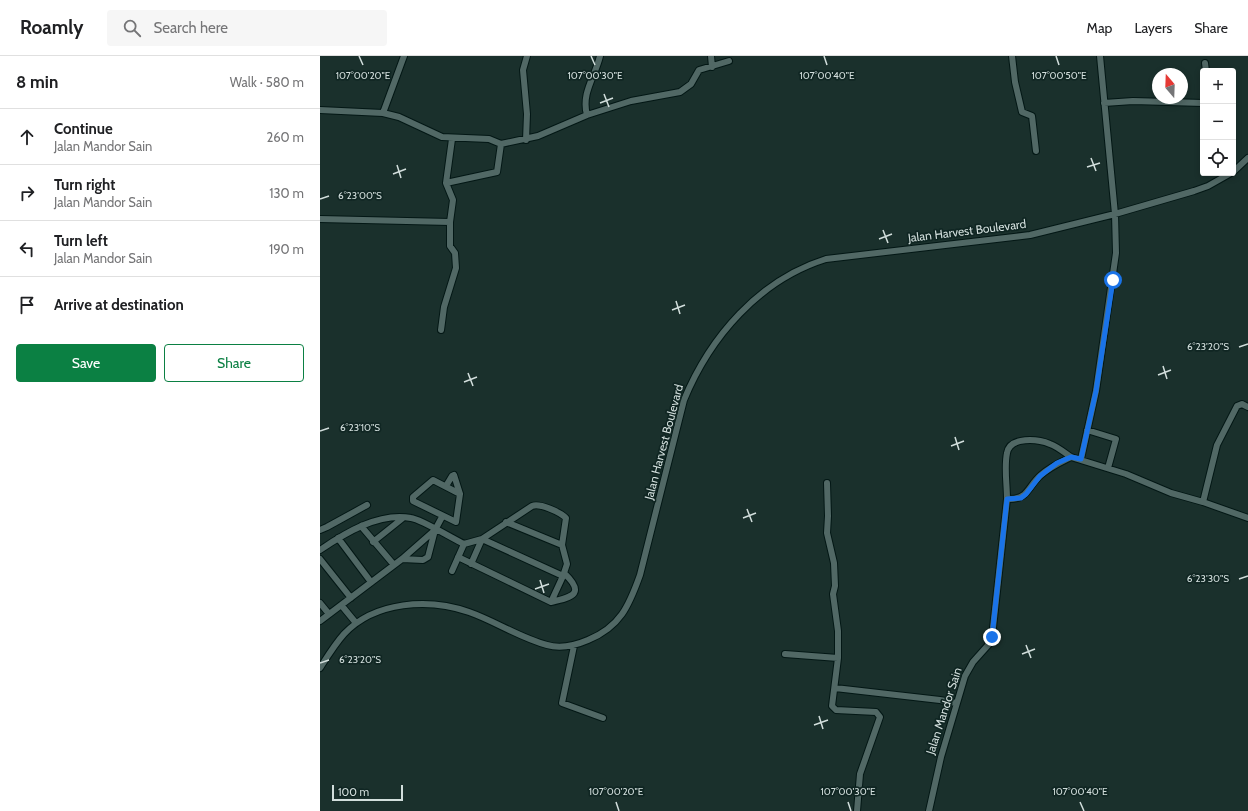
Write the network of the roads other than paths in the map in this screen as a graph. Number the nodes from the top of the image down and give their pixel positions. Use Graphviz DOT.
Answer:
graph roads {
  1 [pos="404,56"];
  2 [pos="527,56"];
  3 [pos="600,56"];
  4 [pos="711,56"];
  5 [pos="1012,56"];
  6 [pos="1100,56"];
  7 [pos="729,62"];
  8 [pos="1204,63"];
  9 [pos="712,66"];
  10 [pos="1205,68"];
  11 [pos="1104,103"];
  12 [pos="1200,103"];
  13 [pos="320,110"];
  14 [pos="383,114"];
  15 [pos="587,115"];
  16 [pos="452,139"];
  17 [pos="526,140"];
  18 [pos="500,144"];
  19 [pos="1036,151"];
  20 [pos="1248,158"];
  21 [pos="1236,168"];
  22 [pos="1225,176"];
  23 [pos="446,183"];
  24 [pos="1116,214"];
  25 [pos="320,219"];
  26 [pos="450,222"];
  27 [pos="441,330"];
  28 [pos="1248,407"];
  29 [pos="1087,430"];
  30 [pos="1071,457"];
  31 [pos="1081,459"];
  32 [pos="1108,468"];
  33 [pos="826,483"];
  34 [pos="446,486"];
  35 [pos="460,494"];
  36 [pos="1007,499"];
  37 [pos="1203,502"];
  38 [pos="367,505"];
  39 [pos="404,518"];
  40 [pos="1248,518"];
  41 [pos="506,522"];
  42 [pos="439,523"];
  43 [pos="361,526"];
  44 [pos="320,530"];
  45 [pos="338,538"];
  46 [pos="482,539"];
  47 [pos="373,542"];
  48 [pos="464,544"];
  49 [pos="562,545"];
  50 [pos="320,550"];
  51 [pos="458,558"];
  52 [pos="320,559"];
  53 [pos="402,559"];
  54 [pos="471,564"];
  55 [pos="394,565"];
  56 [pos="452,571"];
  57 [pos="564,574"];
  58 [pos="372,582"];
  59 [pos="350,598"];
  60 [pos="551,602"];
  61 [pos="320,603"];
  62 [pos="342,606"];
  63 [pos="329,614"];
  64 [pos="320,621"];
  65 [pos="356,623"];
  66 [pos="574,646"];
  67 [pos="785,654"];
  68 [pos="838,658"];
  69 [pos="320,668"];
  70 [pos="835,688"];
  71 [pos="956,704"];
  72 [pos="603,718"];
  73 [pos="857,811"];
  74 [pos="929,811"];
  1 -- 14 [label="street"];
  2 -- 17 [label="street"];
  3 -- 15 [label="street"];
  4 -- 9 [label="street"];
  5 -- 19 [label="street"];
  6 -- 11 [label="street"];
  7 -- 9 [label="street"];
  8 -- 10 [label="street"];
  9 -- 15 [label="street"];
  11 -- 12 [label="street"];
  11 -- 24 [label="street"];
  13 -- 14 [label="street"];
  14 -- 16 [label="street"];
  15 -- 17 [label="street"];
  16 -- 18 [label="street"];
  16 -- 23 [label="street"];
  17 -- 18 [label="street"];
  18 -- 23 [label="street"];
  20 -- 21 [label="street, Jalan Harvest Boulevard"];
  22 -- 24 [label="street, Jalan Harvest Boulevard"];
  23 -- 26 [label="street"];
  24 -- 29 [label="street"];
  24 -- 66 [label="street, Jalan Harvest Boulevard"];
  25 -- 26 [label="street"];
  26 -- 27 [label="street"];
  28 -- 37 [label="street"];
  29 -- 31 [label="street"];
  29 -- 32 [label="street"];
  30 -- 31 [label="street"];
  30 -- 36 [label="street"];
  30 -- 36 [label="street, Jalan Mandor Sain"];
  31 -- 32 [label="street"];
  32 -- 37 [label="street"];
  33 -- 68 [label="street"];
  34 -- 35 [label="street"];
  34 -- 35 [label="street"];
  34 -- 42 [label="street"];
  35 -- 42 [label="street"];
  36 -- 71 [label="street, Jalan Mandor Sain"];
  37 -- 40 [label="street"];
  38 -- 44 [label="street"];
  39 -- 42 [label="street"];
  39 -- 43 [label="street"];
  39 -- 47 [label="street"];
  41 -- 46 [label="street"];
  41 -- 49 [label="street"];
  41 -- 49 [label="street"];
  42 -- 48 [label="street"];
  42 -- 53 [label="street"];
  42 -- 53 [label="street"];
  43 -- 45 [label="street"];
  43 -- 47 [label="street"];
  45 -- 50 [label="street"];
  45 -- 58 [label="street"];
  46 -- 48 [label="street"];
  46 -- 54 [label="street"];
  46 -- 57 [label="street"];
  47 -- 55 [label="street"];
  48 -- 51 [label="street"];
  49 -- 57 [label="street"];
  51 -- 54 [label="street"];
  51 -- 56 [label="street"];
  52 -- 59 [label="street"];
  53 -- 55 [label="street"];
  54 -- 60 [label="street"];
  55 -- 58 [label="street"];
  57 -- 60 [label="street"];
  57 -- 60 [label="street"];
  58 -- 59 [label="street"];
  59 -- 62 [label="street"];
  61 -- 63 [label="street"];
  62 -- 63 [label="street"];
  62 -- 65 [label="street"];
  63 -- 64 [label="street"];
  65 -- 66 [label="street, Jalan Harvest Boulevard"];
  65 -- 69 [label="street, Jalan Harvest Boulevard"];
  66 -- 72 [label="street"];
  67 -- 68 [label="street"];
  68 -- 70 [label="street"];
  70 -- 71 [label="street"];
  70 -- 73 [label="street"];
  71 -- 74 [label="street, Jalan Mandor Sain"];
}
